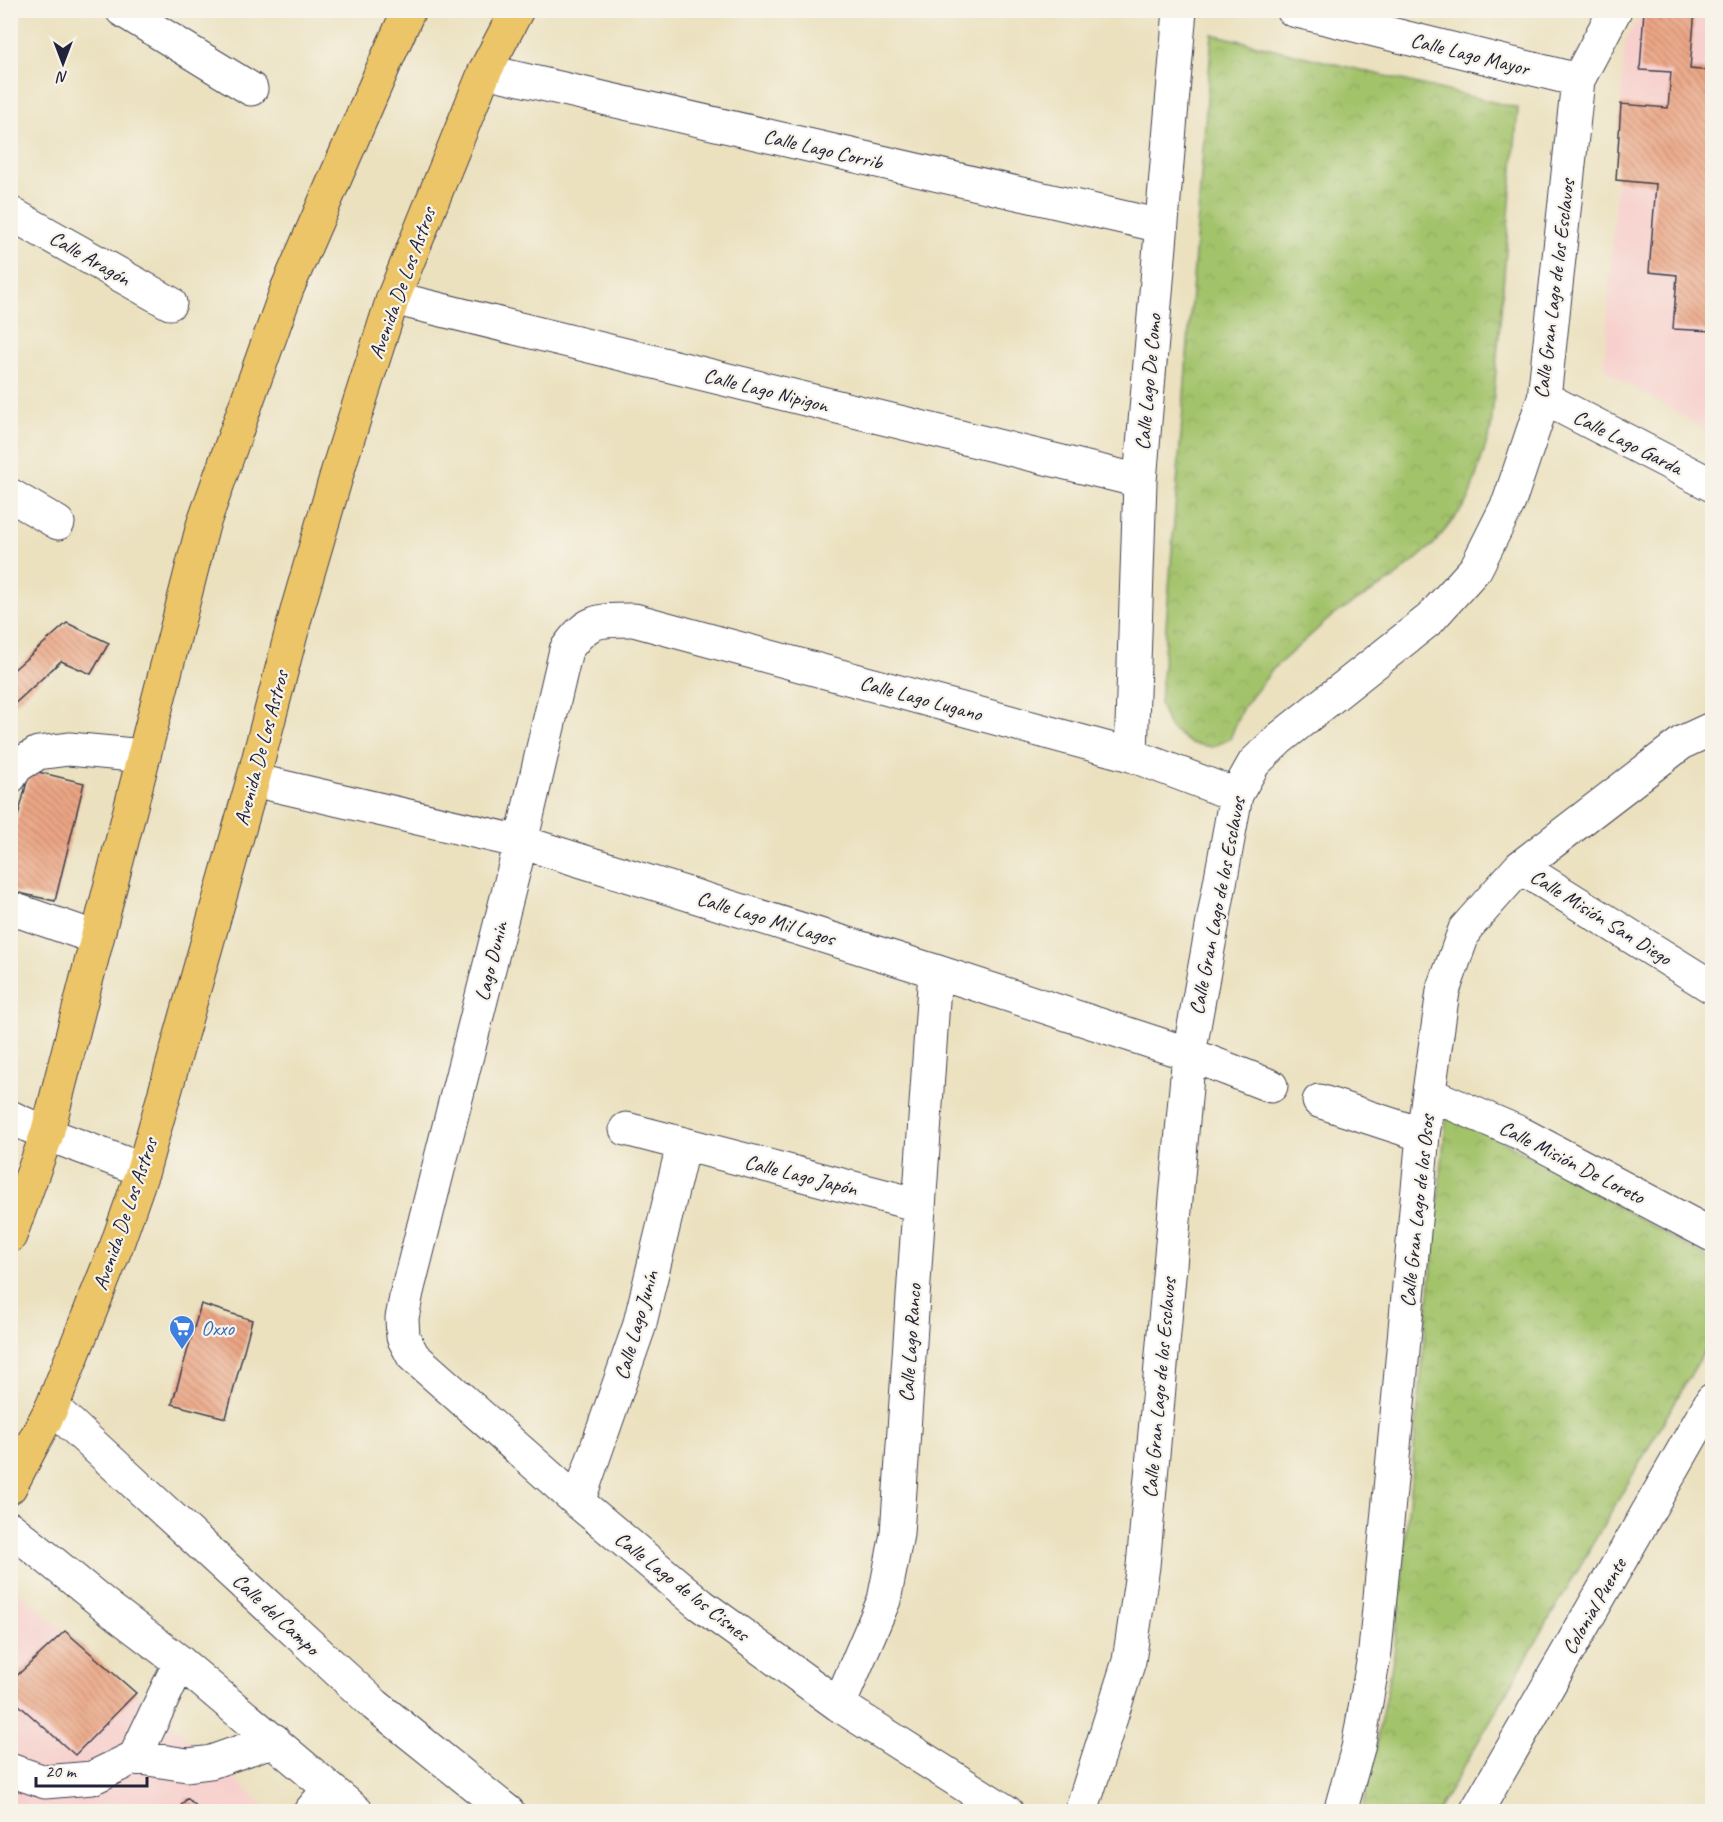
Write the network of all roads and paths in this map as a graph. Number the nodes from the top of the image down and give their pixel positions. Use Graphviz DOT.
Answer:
graph roads {
  1 [pos="122,10"];
  2 [pos="409,10"];
  3 [pos="517,10"];
  4 [pos="1180,10"];
  5 [pos="1293,10"];
  6 [pos="1615,10"];
  7 [pos="485,71"];
  8 [pos="1578,80"];
  9 [pos="251,89"];
  10 [pos="10,213"];
  11 [pos="1161,226"];
  12 [pos="393,298"];
  13 [pos="170,303"];
  14 [pos="1544,398"];
  15 [pos="1140,481"];
  16 [pos="1713,485"];
  17 [pos="10,495"];
  18 [pos="58,523"];
  19 [pos="602,620"];
  20 [pos="1713,730"];
  21 [pos="1131,755"];
  22 [pos="144,756"];
  23 [pos="10,777"];
  24 [pos="253,780"];
  25 [pos="1236,795"];
  26 [pos="521,842"];
  27 [pos="1520,867"];
  28 [pos="10,908"];
  29 [pos="97,938"];
  30 [pos="935,971"];
  31 [pos="1713,987"];
  32 [pos="1189,1054"];
  33 [pos="1271,1086"];
  34 [pos="1429,1094"];
  35 [pos="1319,1101"];
  36 [pos="10,1117"];
  37 [pos="626,1129"];
  38 [pos="47,1134"];
  39 [pos="1423,1135"];
  40 [pos="683,1145"];
  41 [pos="143,1170"];
  42 [pos="919,1205"];
  43 [pos="1713,1235"];
  44 [pos="10,1236"];
  45 [pos="402,1318"];
  46 [pos="1713,1400"];
  47 [pos="52,1407"];
  48 [pos="10,1487"];
  49 [pos="578,1502"];
  50 [pos="10,1528"];
  51 [pos="180,1662"];
  52 [pos="839,1705"];
  53 [pos="274,1740"];
  54 [pos="135,1757"];
  55 [pos="10,1770"];
  56 [pos="320,1800"];
  57 [pos="357,1812"];
  58 [pos="508,1812"];
  59 [pos="1007,1812"];
  60 [pos="1081,1812"];
  61 [pos="1340,1812"];
  62 [pos="1476,1812"];
  1 -- 9 [label="street"];
  2 -- 22 [label="main road"];
  3 -- 7 [label="main road, Avenida De Los Astros"];
  4 -- 11 [label="street, Calle Lago De Como"];
  5 -- 8 [label="street, Calle Lago Mayor"];
  6 -- 8 [label="street, Calle Gran Lago de los Esclavos"];
  7 -- 11 [label="street, Calle Lago Corrib"];
  7 -- 12 [label="main road, Avenida De Los Astros"];
  8 -- 14 [label="street, Calle Gran Lago de los Esclavos"];
  10 -- 13 [label="street, Calle Aragón"];
  11 -- 15 [label="street, Calle Lago De Como"];
  12 -- 15 [label="street, Calle Lago Nipigon"];
  12 -- 24 [label="main road, Avenida De Los Astros"];
  14 -- 16 [label="street, Calle Lago Garda"];
  14 -- 25 [label="street, Calle Gran Lago de los Esclavos"];
  15 -- 21 [label="street, Calle Lago De Como"];
  17 -- 18 [label="street"];
  19 -- 21 [label="street, Calle Lago Lugano"];
  19 -- 26 [label="street, Lago Dunin"];
  20 -- 27 [label="street, Calle Gran Lago de los Osos"];
  21 -- 25 [label="street, Calle Lago Lugano"];
  22 -- 23 [label="street"];
  22 -- 29 [label="main road"];
  24 -- 26 [label="street, Calle Lago Mil Lagos"];
  24 -- 41 [label="main road, Avenida De Los Astros"];
  25 -- 32 [label="street, Calle Gran Lago de los Esclavos"];
  26 -- 30 [label="street, Calle Lago Mil Lagos"];
  26 -- 45 [label="street, Lago Dunin"];
  27 -- 31 [label="street, Calle Misión San Diego"];
  27 -- 34 [label="street, Calle Gran Lago de los Osos"];
  28 -- 29 [label="street"];
  29 -- 38 [label="main road"];
  30 -- 32 [label="street, Calle Lago Mil Lagos"];
  30 -- 42 [label="street, Calle Lago Ranco"];
  32 -- 33 [label="street, Calle Lago Mil Lagos"];
  32 -- 60 [label="street, Calle Gran Lago de los Esclavos"];
  34 -- 39 [label="street, Calle Gran Lago de los Osos"];
  34 -- 43 [label="street, Calle Misión De Loreto"];
  35 -- 39 [label="street"];
  36 -- 38 [label="street"];
  37 -- 40 [label="street, Calle Lago Japón"];
  38 -- 41 [label="street"];
  38 -- 44 [label="main road"];
  39 -- 61 [label="street, Calle Gran Lago de los Osos"];
  40 -- 42 [label="street, Calle Lago Japón"];
  40 -- 49 [label="street, Calle Lago Junín"];
  41 -- 47 [label="main road, Avenida De Los Astros"];
  42 -- 52 [label="street, Calle Lago Ranco"];
  45 -- 49 [label="street, Calle Lago de los Cisnes"];
  46 -- 62 [label="street, Colonial Puente"];
  47 -- 48 [label="main road, Avenida De Los Astros"];
  47 -- 58 [label="street, Calle del Campo"];
  49 -- 52 [label="street, Calle Lago de los Cisnes"];
  50 -- 51 [label="street"];
  51 -- 53 [label="street"];
  51 -- 54 [label="street"];
  52 -- 59 [label="street, Calle Lago de los Cisnes"];
  53 -- 54 [label="street"];
  53 -- 56 [label="street"];
  54 -- 55 [label="street"];
  56 -- 57 [label="street"];
}
